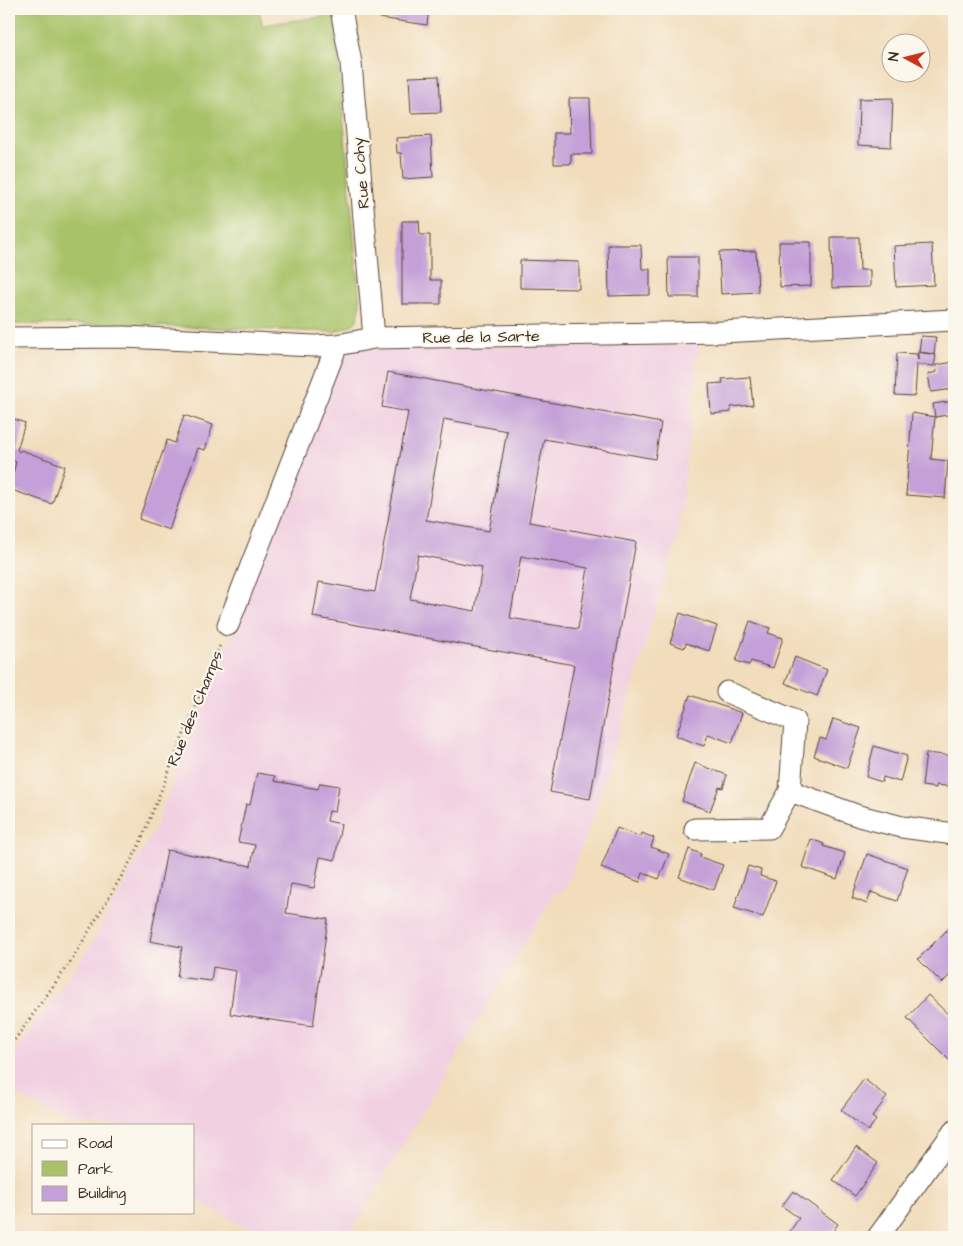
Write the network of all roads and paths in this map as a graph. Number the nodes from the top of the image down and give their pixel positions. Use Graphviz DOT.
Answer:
graph roads {
  1 [pos="342,9"];
  2 [pos="954,320"];
  3 [pos="9,338"];
  4 [pos="374,338"];
  5 [pos="337,345"];
  6 [pos="228,625"];
  7 [pos="727,692"];
  8 [pos="790,791"];
  9 [pos="695,829"];
  10 [pos="954,834"];
  11 [pos="9,1048"];
  12 [pos="954,1131"];
  13 [pos="878,1237"];
  1 -- 4 [label="street, Rue Cohy"];
  2 -- 4 [label="street, Rue de la Sarte"];
  3 -- 5 [label="street, Rue de la Sarte"];
  4 -- 5 [label="street, Rue de la Sarte"];
  5 -- 6 [label="street"];
  6 -- 11 [label="path, Rue des Champs"];
  7 -- 8 [label="street"];
  8 -- 9 [label="street"];
  8 -- 10 [label="street"];
  12 -- 13 [label="street"];
}
